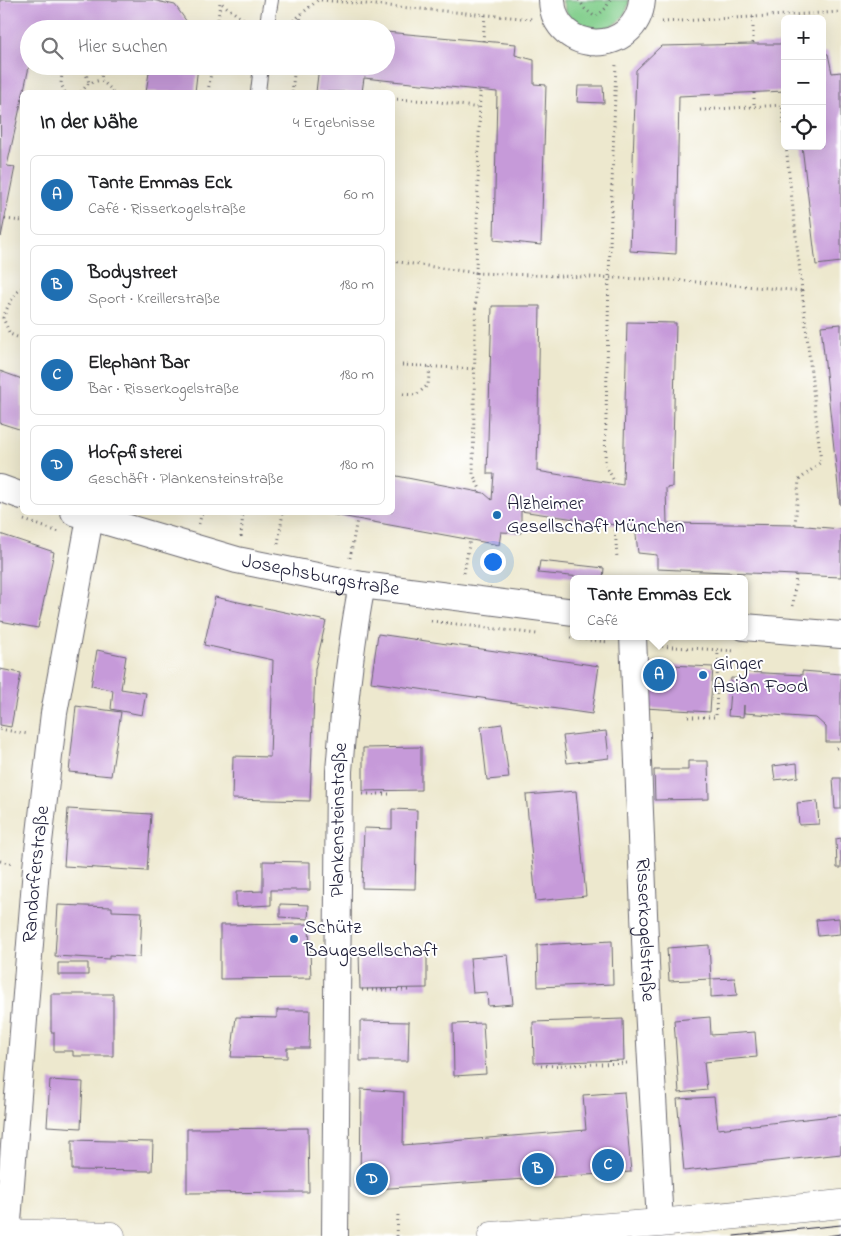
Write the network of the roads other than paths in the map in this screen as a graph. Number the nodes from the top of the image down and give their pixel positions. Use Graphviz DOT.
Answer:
graph roads {
  1 [pos="271,0"];
  2 [pos="552,0"];
  3 [pos="647,11"];
  4 [pos="268,20"];
  5 [pos="261,75"];
  6 [pos="258,90"];
  7 [pos="0,488"];
  8 [pos="20,495"];
  9 [pos="82,515"];
  10 [pos="354,583"];
  11 [pos="570,611"];
  12 [pos="748,628"];
  13 [pos="841,635"];
  14 [pos="633,640"];
  15 [pos="841,1204"];
  16 [pos="660,1223"];
  17 [pos="4,1233"];
  18 [pos="111,1236"];
  19 [pos="335,1236"];
  20 [pos="492,1236"];
  1 -- 4 [label="lane"];
  2 -- 3 [label="street"];
  5 -- 6 [label="lane"];
  7 -- 8 [label="street"];
  9 -- 10 [label="street, Josephsburgstraße"];
  9 -- 17 [label="street, Randorferstraße"];
  10 -- 11 [label="street, Josephsburgstraße"];
  10 -- 19 [label="street, Plankensteinstraße"];
  12 -- 13 [label="street"];
  14 -- 16 [label="street, Risserkogelstraße"];
  15 -- 16 [label="main road"];
  16 -- 20 [label="main road"];
  17 -- 18 [label="main road"];
}
